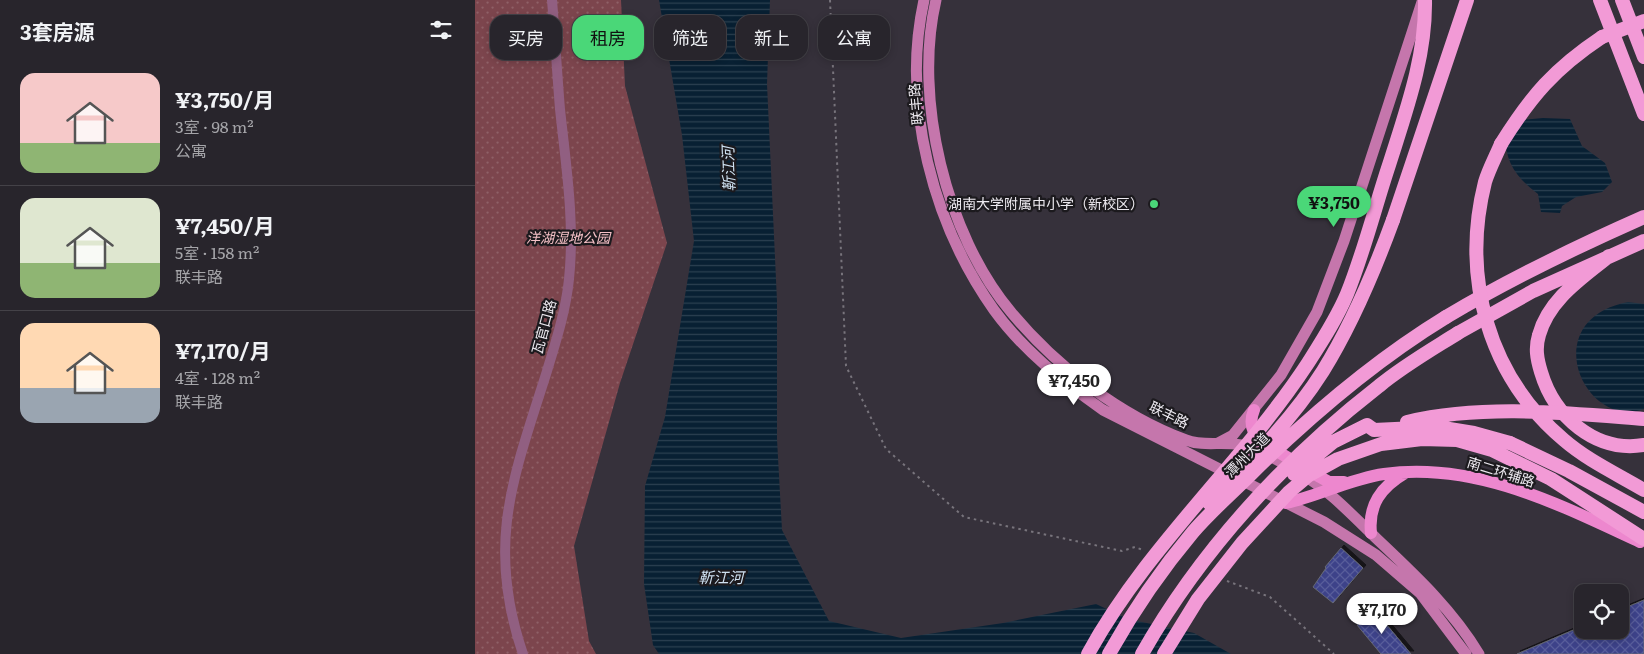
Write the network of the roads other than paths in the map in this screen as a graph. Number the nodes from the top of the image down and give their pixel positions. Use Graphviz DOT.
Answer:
graph roads {
  1 [pos="552,0"];
  2 [pos="557,0"];
  3 [pos="924,0"];
  4 [pos="936,0"];
  5 [pos="1424,0"];
  6 [pos="1467,0"];
  7 [pos="1600,0"];
  8 [pos="1622,0"];
  9 [pos="1644,21"];
  10 [pos="1644,57"];
  11 [pos="1642,109"];
  12 [pos="1644,217"];
  13 [pos="1644,241"];
  14 [pos="1609,256"];
  15 [pos="1255,410"];
  16 [pos="1644,419"];
  17 [pos="1375,430"];
  18 [pos="1213,445"];
  19 [pos="1644,445"];
  20 [pos="1408,471"];
  21 [pos="1355,480"];
  22 [pos="1644,490"];
  23 [pos="1326,491"];
  24 [pos="1286,503"];
  25 [pos="1644,512"];
  26 [pos="1371,533"];
  27 [pos="1644,540"];
  28 [pos="1644,544"];
  29 [pos="1147,556"];
  30 [pos="1198,599"];
  31 [pos="523,654"];
  32 [pos="529,654"];
  33 [pos="1088,654"];
  34 [pos="1109,654"];
  35 [pos="1142,654"];
  36 [pos="1164,654"];
  37 [pos="1466,654"];
  38 [pos="1479,654"];
  1 -- 31 [label="street, 瓦官口路"];
  2 -- 32 [label="street"];
  3 -- 24 [label="main road, 联丰路"];
  4 -- 18 [label="main road, 联丰路"];
  5 -- 15 [label="main road"];
  5 -- 29 [label="highway, bridge"];
  6 -- 29 [label="highway, bridge"];
  7 -- 11 [label="highway"];
  8 -- 10 [label="highway"];
  9 -- 22 [label="highway, bridge"];
  12 -- 34 [label="highway, 潭州大道, bridge"];
  13 -- 14 [label="highway"];
  14 -- 19 [label="highway"];
  14 -- 35 [label="highway, bridge"];
  15 -- 18 [label="main road"];
  15 -- 21 [label="main road"];
  16 -- 17 [label="highway, bridge"];
  17 -- 25 [label="highway, bridge"];
  17 -- 30 [label="highway, bridge"];
  18 -- 23 [label="main road, 联丰路"];
  20 -- 21 [label="main road, 南二环辅路"];
  20 -- 26 [label="main road"];
  20 -- 28 [label="main road, 南二环辅路"];
  21 -- 23 [label="main road, 南二环辅路"];
  23 -- 24 [label="main road, 南二环辅路"];
  23 -- 26 [label="main road, 联丰路"];
  24 -- 37 [label="main road, 联丰路"];
  26 -- 38 [label="main road, 联丰路"];
  27 -- 30 [label="highway, bridge"];
  29 -- 33 [label="highway, bridge"];
  30 -- 36 [label="highway, bridge"];
}
